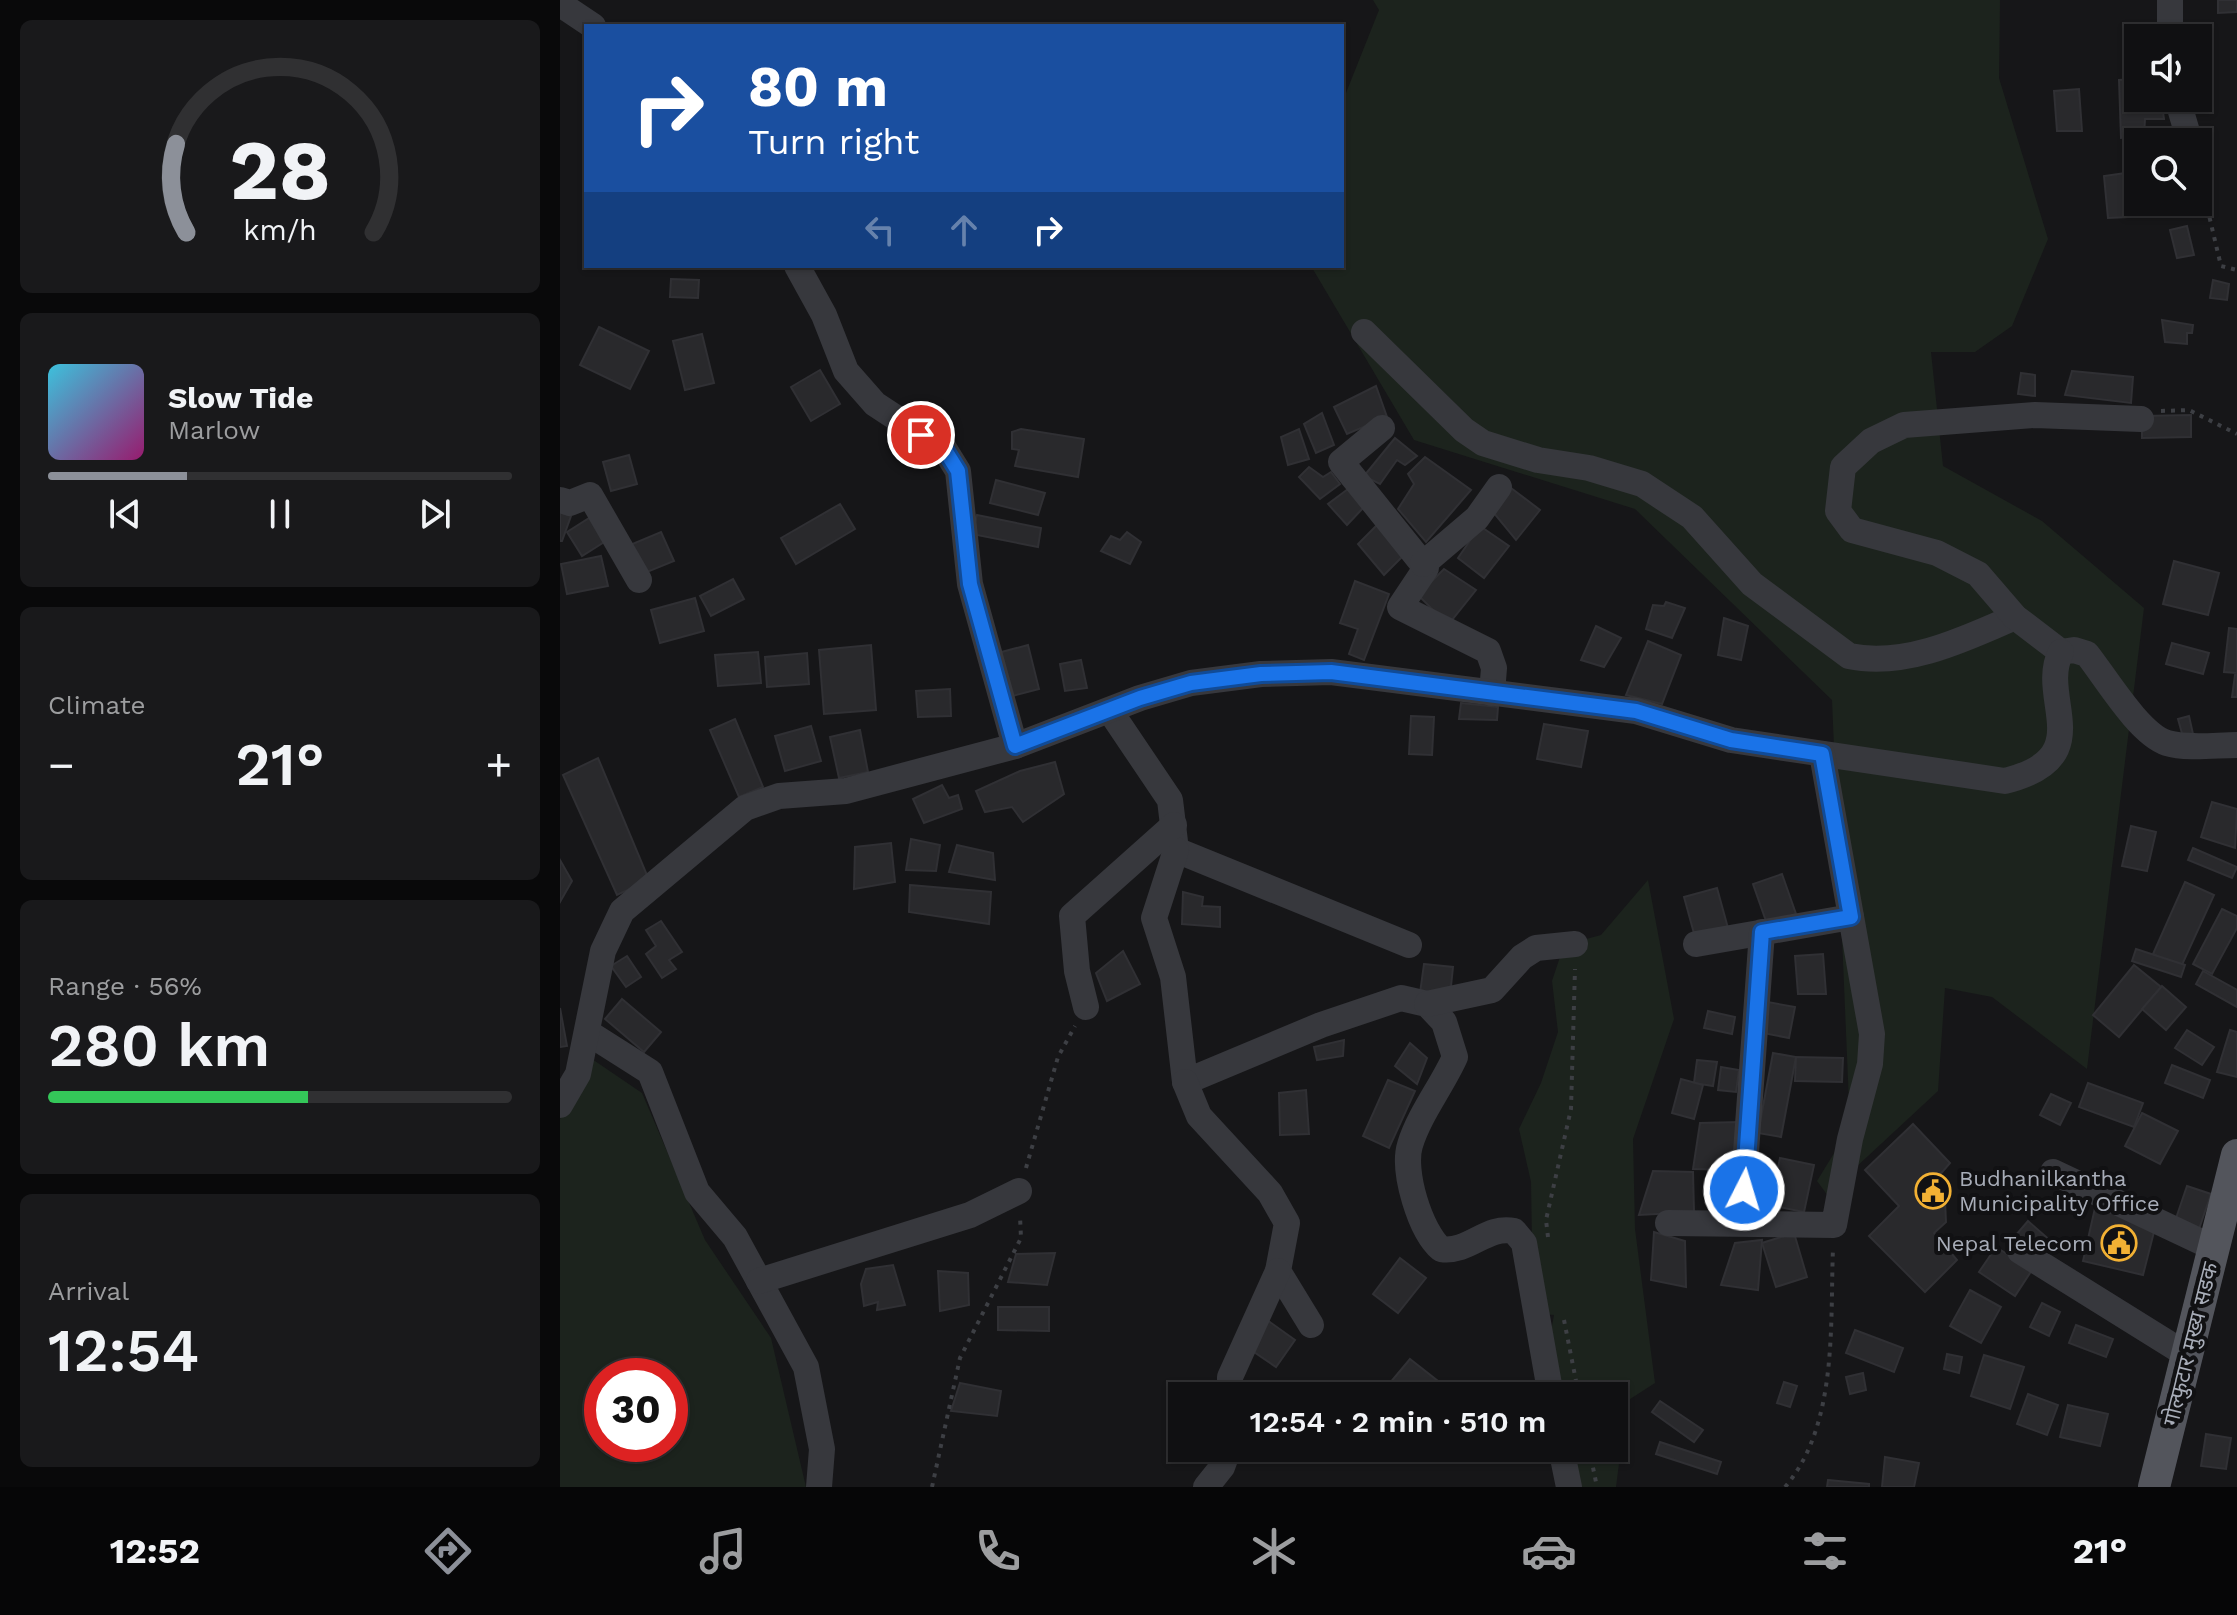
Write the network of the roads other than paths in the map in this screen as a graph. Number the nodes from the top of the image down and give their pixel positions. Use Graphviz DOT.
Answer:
graph roads {
  1 [pos="2170,0"];
  2 [pos="560,4"];
  3 [pos="590,24"];
  4 [pos="2170,24"];
  5 [pos="798,268"];
  6 [pos="1364,332"];
  7 [pos="2138,419"];
  8 [pos="1382,428"];
  9 [pos="1499,487"];
  10 [pos="560,500"];
  11 [pos="1423,564"];
  12 [pos="639,580"];
  13 [pos="2015,617"];
  14 [pos="2061,652"];
  15 [pos="1492,693"];
  16 [pos="1110,711"];
  17 [pos="2237,745"];
  18 [pos="1015,746"];
  19 [pos="1822,754"];
  20 [pos="1175,837"];
  21 [pos="1851,917"];
  22 [pos="1762,932"];
  23 [pos="1575,944"];
  24 [pos="1696,944"];
  25 [pos="1409,945"];
  26 [pos="1427,1004"];
  27 [pos="1086,1007"];
  28 [pos="587,1032"];
  29 [pos="1185,1082"];
  30 [pos="560,1105"];
  31 [pos="2237,1155"];
  32 [pos="2053,1172"];
  33 [pos="1019,1191"];
  34 [pos="1741,1221"];
  35 [pos="1668,1223"];
  36 [pos="2214,1248"];
  37 [pos="2020,1251"];
  38 [pos="1278,1271"];
  39 [pos="759,1281"];
  40 [pos="1311,1325"];
  41 [pos="2187,1355"];
  42 [pos="1230,1382"];
  43 [pos="1549,1382"];
  44 [pos="1224,1462"];
  45 [pos="1564,1462"];
  46 [pos="819,1487"];
  47 [pos="1206,1487"];
  48 [pos="1569,1487"];
  49 [pos="2154,1487"];
  1 -- 4 [label="street"];
  2 -- 3 [label="street"];
  5 -- 18 [label="street"];
  6 -- 13 [label="street"];
  7 -- 13 [label="street"];
  8 -- 11 [label="street"];
  9 -- 11 [label="street"];
  10 -- 12 [label="street"];
  11 -- 15 [label="street"];
  13 -- 14 [label="street"];
  14 -- 17 [label="street"];
  14 -- 19 [label="street"];
  15 -- 16 [label="street"];
  15 -- 19 [label="street"];
  16 -- 18 [label="street"];
  16 -- 20 [label="street"];
  18 -- 28 [label="street"];
  19 -- 21 [label="street"];
  20 -- 25 [label="street"];
  20 -- 27 [label="street"];
  20 -- 29 [label="street"];
  21 -- 22 [label="street"];
  21 -- 34 [label="street"];
  22 -- 24 [label="street"];
  22 -- 34 [label="street"];
  23 -- 26 [label="street"];
  26 -- 29 [label="street"];
  26 -- 43 [label="street"];
  28 -- 30 [label="street"];
  28 -- 39 [label="street"];
  29 -- 38 [label="street"];
  31 -- 36 [label="main road, गोल्फुटार मुख्य सडक"];
  32 -- 36 [label="street"];
  33 -- 39 [label="street"];
  34 -- 35 [label="street"];
  36 -- 41 [label="main road, गोल्फुटार मुख्य सडक"];
  37 -- 41 [label="street"];
  38 -- 40 [label="street"];
  38 -- 42 [label="street"];
  39 -- 46 [label="street"];
  41 -- 49 [label="main road, गोल्फुटार मुख्य सडक"];
  44 -- 47 [label="street"];
  45 -- 48 [label="street"];
}
